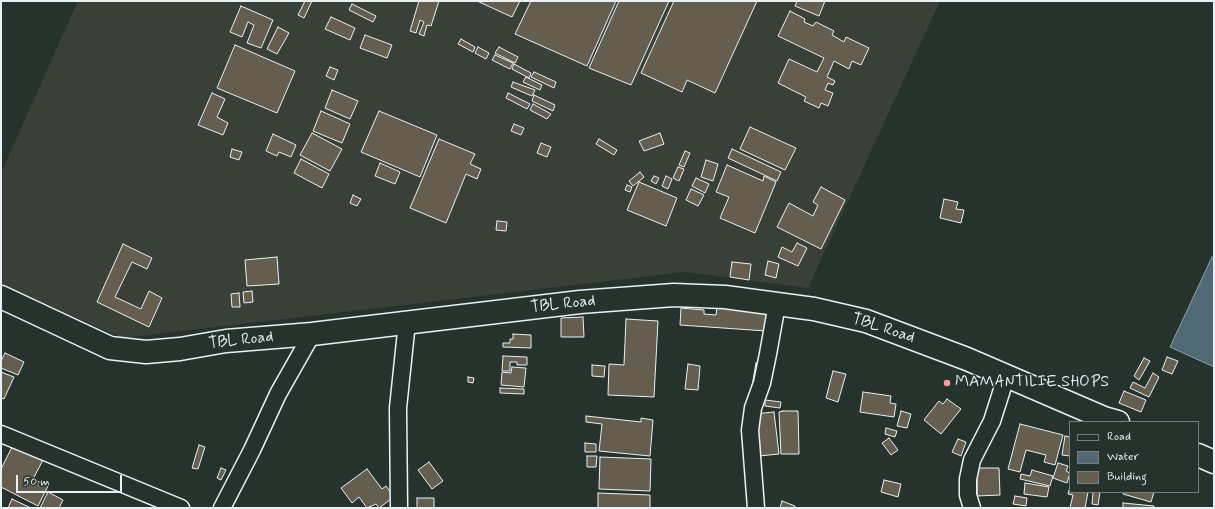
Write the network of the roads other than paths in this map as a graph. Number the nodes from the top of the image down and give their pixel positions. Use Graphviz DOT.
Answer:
graph roads {
  1 [pos="1,297"];
  2 [pos="777,304"];
  3 [pos="407,322"];
  4 [pos="312,334"];
  5 [pos="1006,377"];
  6 [pos="1114,421"];
  7 [pos="1,434"];
  8 [pos="1199,454"];
  9 [pos="1214,462"];
  10 [pos="181,508"];
  11 [pos="222,508"];
  12 [pos="399,508"];
  13 [pos="756,508"];
  14 [pos="972,508"];
  1 -- 4 [label="street, TBL Road"];
  2 -- 3 [label="street, TBL Road"];
  2 -- 5 [label="street, TBL Road"];
  2 -- 13 [label="street"];
  3 -- 4 [label="street, TBL Road"];
  3 -- 12 [label="street"];
  4 -- 11 [label="street"];
  5 -- 6 [label="street, TBL Road"];
  5 -- 14 [label="street"];
  7 -- 10 [label="street"];
  8 -- 9 [label="street"];
}
